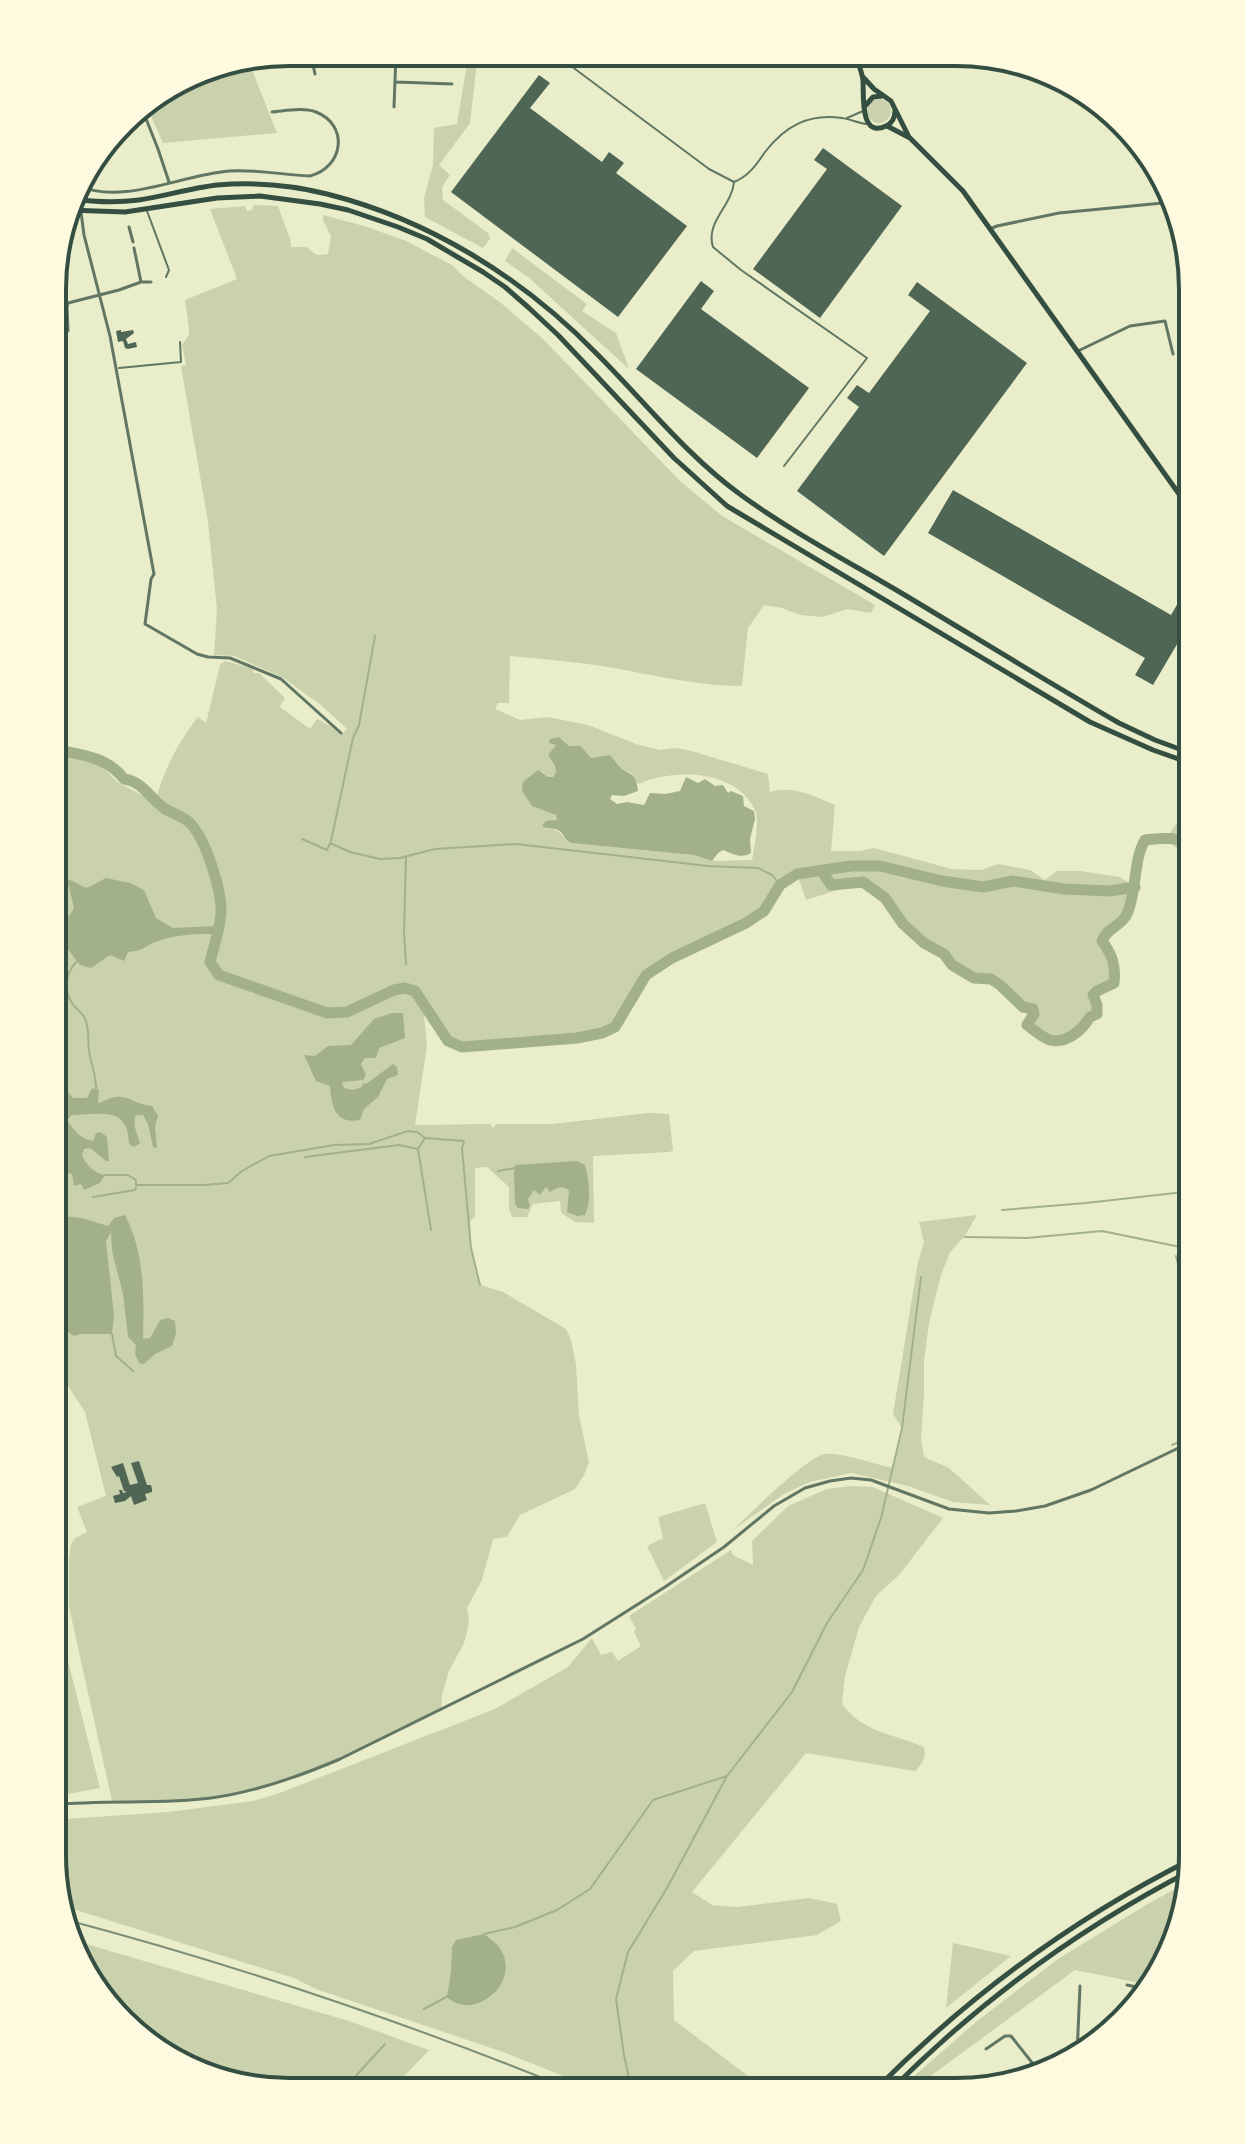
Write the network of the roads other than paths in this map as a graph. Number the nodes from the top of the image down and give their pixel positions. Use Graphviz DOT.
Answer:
graph roads {
  1 [pos="313,66"];
  2 [pos="396,66"];
  3 [pos="571,66"];
  4 [pos="859,66"];
  5 [pos="315,74"];
  6 [pos="862,76"];
  7 [pos="395,82"];
  8 [pos="452,84"];
  9 [pos="883,96"];
  10 [pos="394,107"];
  11 [pos="864,108"];
  12 [pos="895,110"];
  13 [pos="272,112"];
  14 [pos="146,118"];
  15 [pos="846,119"];
  16 [pos="871,125"];
  17 [pos="887,126"];
  18 [pos="910,138"];
  19 [pos="169,182"];
  20 [pos="734,182"];
  21 [pos="90,189"];
  22 [pos="84,200"];
  23 [pos="1161,203"];
  24 [pos="147,210"];
  25 [pos="81,212"];
  26 [pos="129,227"];
  27 [pos="990,229"];
  28 [pos="133,242"];
  29 [pos="134,248"];
  30 [pos="166,277"];
  31 [pos="141,282"];
  32 [pos="151,282"];
  33 [pos="99,296"];
  34 [pos="68,331"];
  35 [pos="180,342"];
  36 [pos="1078,351"];
  37 [pos="1173,354"];
  38 [pos="117,368"];
  39 [pos="784,466"];
  40 [pos="1179,492"];
  41 [pos="341,733"];
  42 [pos="1179,748"];
  43 [pos="1179,759"];
  44 [pos="1179,1448"];
  45 [pos="66,1804"];
  46 [pos="1179,1866"];
  47 [pos="1178,1878"];
  48 [pos="1127,1985"];
  49 [pos="1080,1986"];
  50 [pos="1136,1987"];
  51 [pos="1071,1994"];
  52 [pos="1080,1994"];
  53 [pos="989,2036"];
  54 [pos="1078,2042"];
  55 [pos="994,2044"];
  56 [pos="986,2049"];
  57 [pos="1031,2065"];
  58 [pos="888,2078"];
  59 [pos="904,2078"];
  1 -- 5 [label="street"];
  2 -- 7 [label="street"];
  3 -- 20 [label="lane"];
  4 -- 6 [label="highway"];
  6 -- 9 [label="highway"];
  6 -- 11 [label="highway"];
  7 -- 8 [label="street"];
  7 -- 10 [label="street"];
  9 -- 11 [label="highway"];
  9 -- 12 [label="highway"];
  11 -- 15 [label="lane"];
  11 -- 16 [label="highway"];
  12 -- 17 [label="highway"];
  12 -- 18 [label="highway"];
  13 -- 19 [label="street"];
  14 -- 19 [label="street"];
  15 -- 16 [label="lane"];
  15 -- 20 [label="lane"];
  16 -- 17 [label="highway"];
  17 -- 18 [label="highway"];
  18 -- 27 [label="highway"];
  19 -- 21 [label="street"];
  20 -- 39 [label="lane"];
  22 -- 42 [label="highway"];
  23 -- 27 [label="street"];
  24 -- 25 [label="highway"];
  24 -- 30 [label="lane"];
  24 -- 43 [label="highway"];
  25 -- 33 [label="street"];
  26 -- 28 [label="street"];
  27 -- 36 [label="highway"];
  29 -- 31 [label="street"];
  31 -- 32 [label="street"];
  31 -- 33 [label="street"];
  33 -- 34 [label="street"];
  33 -- 38 [label="street"];
  35 -- 38 [label="lane"];
  36 -- 37 [label="street"];
  36 -- 40 [label="highway"];
  38 -- 41 [label="street"];
  44 -- 45 [label="street"];
  46 -- 58 [label="highway"];
  47 -- 59 [label="highway"];
  48 -- 50 [label="street"];
  49 -- 52 [label="street"];
  51 -- 52 [label="street"];
  52 -- 54 [label="street"];
  53 -- 55 [label="street"];
  55 -- 56 [label="street"];
  55 -- 57 [label="street"];
}
